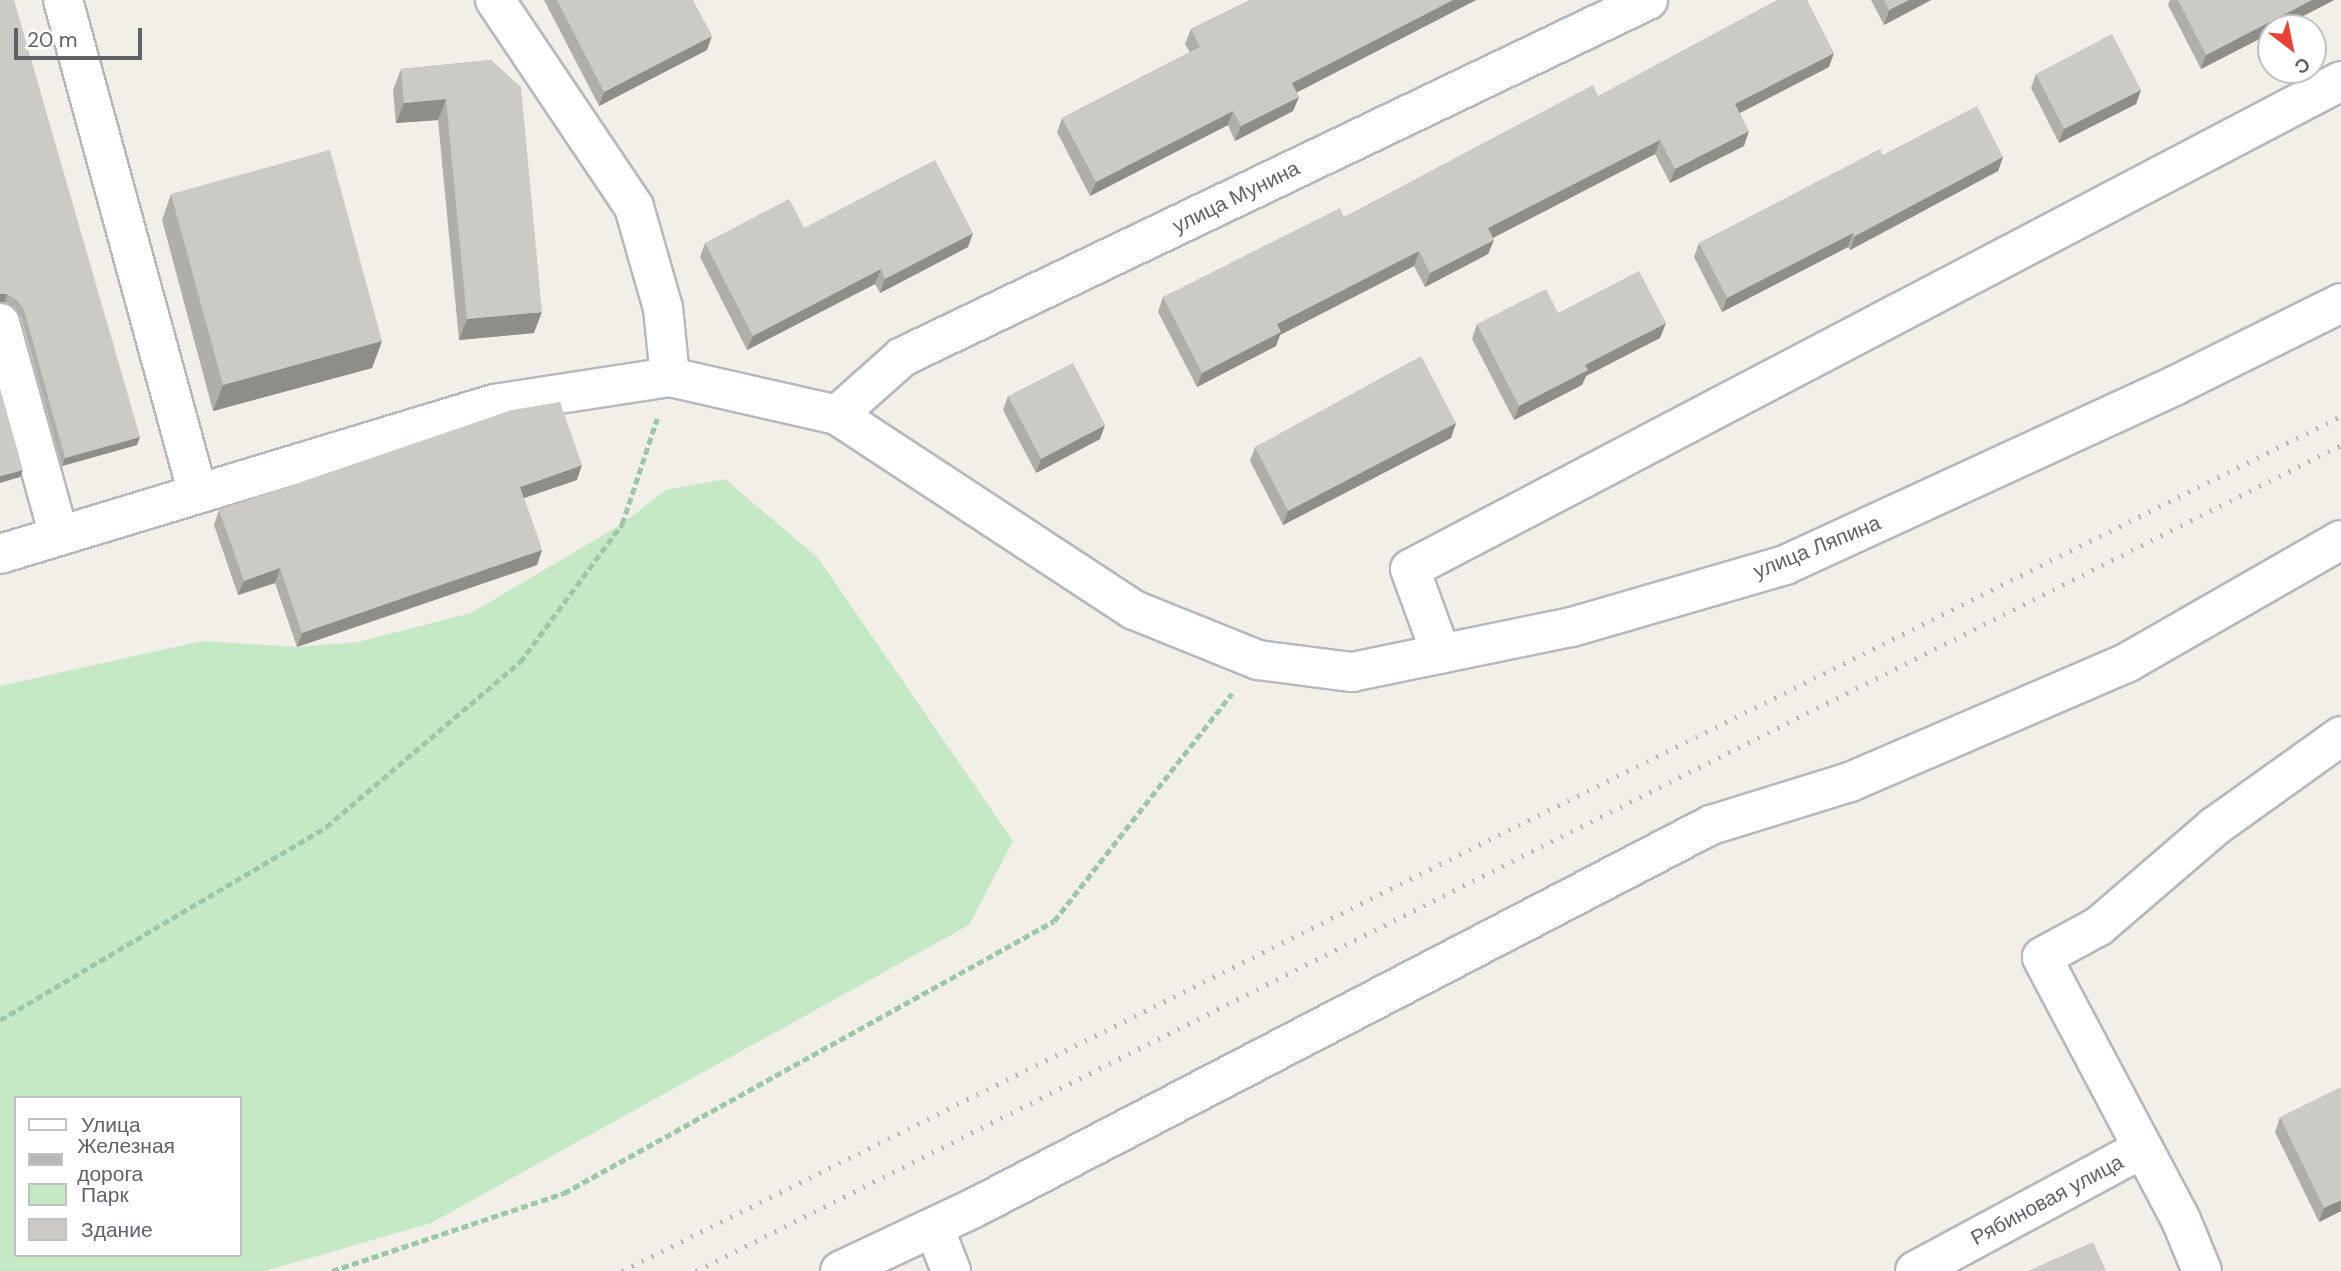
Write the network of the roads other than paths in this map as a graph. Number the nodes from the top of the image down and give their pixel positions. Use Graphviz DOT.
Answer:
graph roads {
  1 [pos="63,0"];
  2 [pos="495,0"];
  3 [pos="1648,0"];
  4 [pos="2341,81"];
  5 [pos="2341,303"];
  6 [pos="0,323"];
  7 [pos="670,377"];
  8 [pos="837,415"];
  9 [pos="198,494"];
  10 [pos="59,536"];
  11 [pos="2341,540"];
  12 [pos="0,554"];
  13 [pos="1441,654"];
  14 [pos="2341,736"];
  15 [pos="2143,1148"];
  16 [pos="934,1227"];
  17 [pos="840,1271"];
  18 [pos="951,1271"];
  19 [pos="1915,1271"];
  20 [pos="2202,1271"];
  1 -- 9 [label="street"];
  2 -- 7 [label="street"];
  3 -- 8 [label="street, улица Мунина"];
  4 -- 13 [label="street"];
  5 -- 13 [label="street, улица Ляпина"];
  6 -- 10 [label="street"];
  7 -- 8 [label="street"];
  7 -- 9 [label="street"];
  8 -- 13 [label="street, улица Ляпина"];
  9 -- 10 [label="street"];
  10 -- 12 [label="street"];
  11 -- 16 [label="street"];
  14 -- 15 [label="street, Рябиновая улица"];
  15 -- 19 [label="street, Рябиновая улица"];
  15 -- 20 [label="street, Рябиновая улица"];
  16 -- 17 [label="street"];
  16 -- 18 [label="street"];
}
